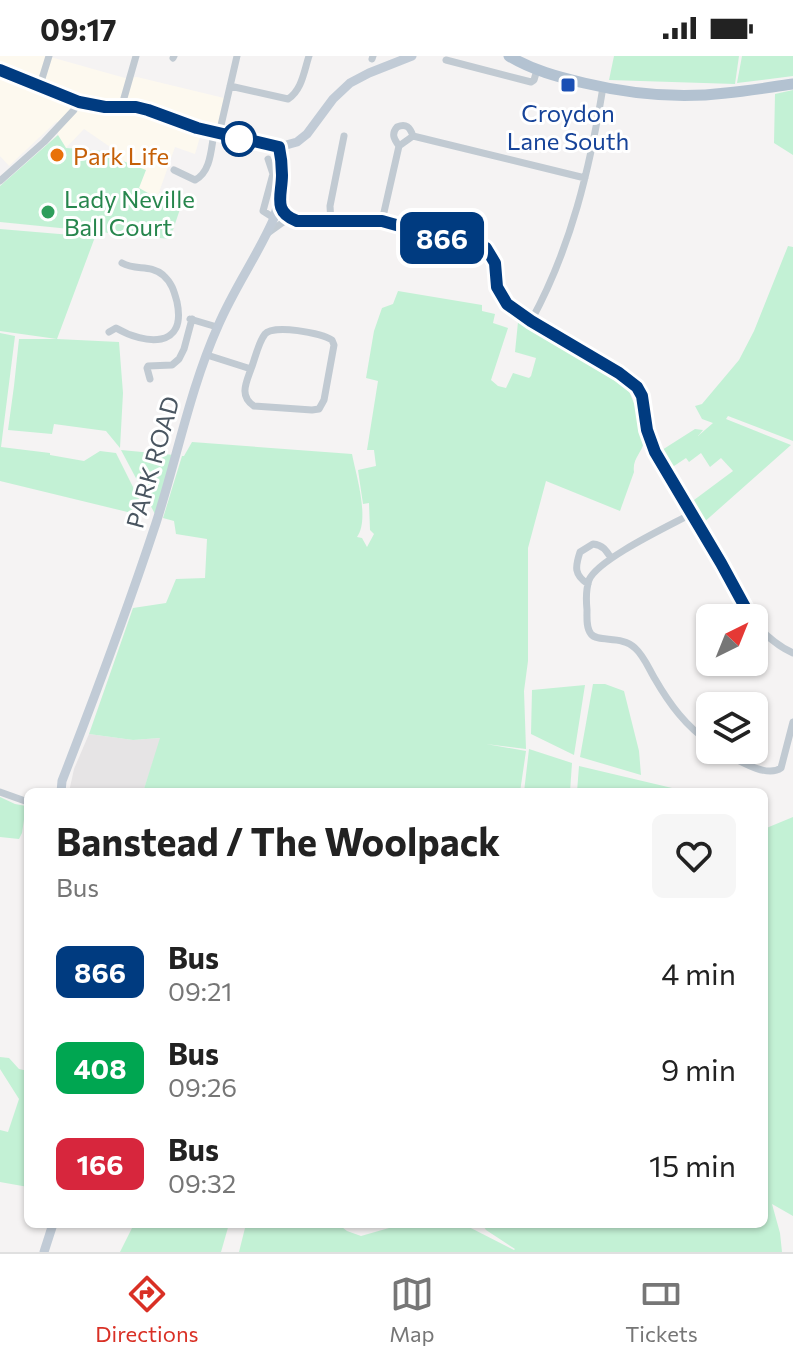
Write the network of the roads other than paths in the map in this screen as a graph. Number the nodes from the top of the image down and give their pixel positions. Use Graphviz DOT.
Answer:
graph roads {
  1 [pos="49,56"];
  2 [pos="136,56"];
  3 [pos="237,56"];
  4 [pos="309,56"];
  5 [pos="412,56"];
  6 [pos="509,56"];
  7 [pos="446,60"];
  8 [pos="0,70"];
  9 [pos="537,70"];
  10 [pos="793,84"];
  11 [pos="40,85"];
  12 [pos="230,86"];
  13 [pos="603,87"];
  14 [pos="79,102"];
  15 [pos="123,107"];
  16 [pos="216,133"];
  17 [pos="344,136"];
  18 [pos="413,136"];
  19 [pos="399,146"];
  20 [pos="279,147"];
  21 [pos="268,159"];
  22 [pos="174,170"];
  23 [pos="278,174"];
  24 [pos="2,177"];
  25 [pos="585,178"];
  26 [pos="279,201"];
  27 [pos="274,218"];
  28 [pos="289,218"];
  29 [pos="382,221"];
  30 [pos="331,222"];
  31 [pos="267,233"];
  32 [pos="122,263"];
  33 [pos="180,316"];
  34 [pos="192,319"];
  35 [pos="531,321"];
  36 [pos="217,327"];
  37 [pos="109,332"];
  38 [pos="207,355"];
  39 [pos="251,369"];
  40 [pos="150,379"];
  41 [pos="691,514"];
  42 [pos="611,558"];
  43 [pos="588,584"];
  44 [pos="743,604"];
  45 [pos="768,637"];
  46 [pos="793,653"];
  47 [pos="793,722"];
  48 [pos="696,734"];
  49 [pos="747,764"];
  50 [pos="61,788"];
  51 [pos="0,792"];
  52 [pos="24,801"];
  53 [pos="52,1228"];
  54 [pos="44,1252"];
  1 -- 11 [label="street"];
  2 -- 15 [label="street"];
  3 -- 12 [label="street"];
  4 -- 12 [label="street"];
  5 -- 20 [label="street"];
  6 -- 9 [label="main road"];
  7 -- 9 [label="street"];
  8 -- 11 [label="street"];
  9 -- 13 [label="main road"];
  10 -- 13 [label="main road"];
  11 -- 14 [label="street"];
  12 -- 16 [label="street"];
  13 -- 25 [label="street"];
  14 -- 15 [label="street"];
  14 -- 24 [label="street"];
  15 -- 16 [label="street"];
  16 -- 20 [label="street"];
  16 -- 22 [label="street"];
  17 -- 30 [label="street"];
  18 -- 19 [label="street"];
  18 -- 19 [label="street"];
  18 -- 25 [label="street"];
  19 -- 29 [label="street"];
  20 -- 23 [label="street, PARK ROAD"];
  21 -- 23 [label="street"];
  23 -- 26 [label="street, PARK ROAD"];
  23 -- 27 [label="street"];
  25 -- 35 [label="street"];
  26 -- 27 [label="street, PARK ROAD"];
  26 -- 28 [label="street"];
  27 -- 31 [label="street, PARK ROAD"];
  28 -- 30 [label="street"];
  28 -- 31 [label="street"];
  29 -- 30 [label="street"];
  29 -- 35 [label="street"];
  31 -- 36 [label="street, PARK ROAD"];
  32 -- 33 [label="street"];
  33 -- 34 [label="street"];
  33 -- 37 [label="street"];
  34 -- 36 [label="street"];
  34 -- 40 [label="street"];
  35 -- 41 [label="street"];
  36 -- 38 [label="street, PARK ROAD"];
  38 -- 39 [label="street"];
  38 -- 50 [label="street, PARK ROAD"];
  39 -- 39 [label="street"];
  41 -- 42 [label="street"];
  41 -- 44 [label="street"];
  42 -- 43 [label="street"];
  42 -- 43 [label="street"];
  43 -- 48 [label="street"];
  45 -- 46 [label="street"];
  47 -- 49 [label="street"];
  51 -- 52 [label="street"];
  53 -- 54 [label="street"];
}
